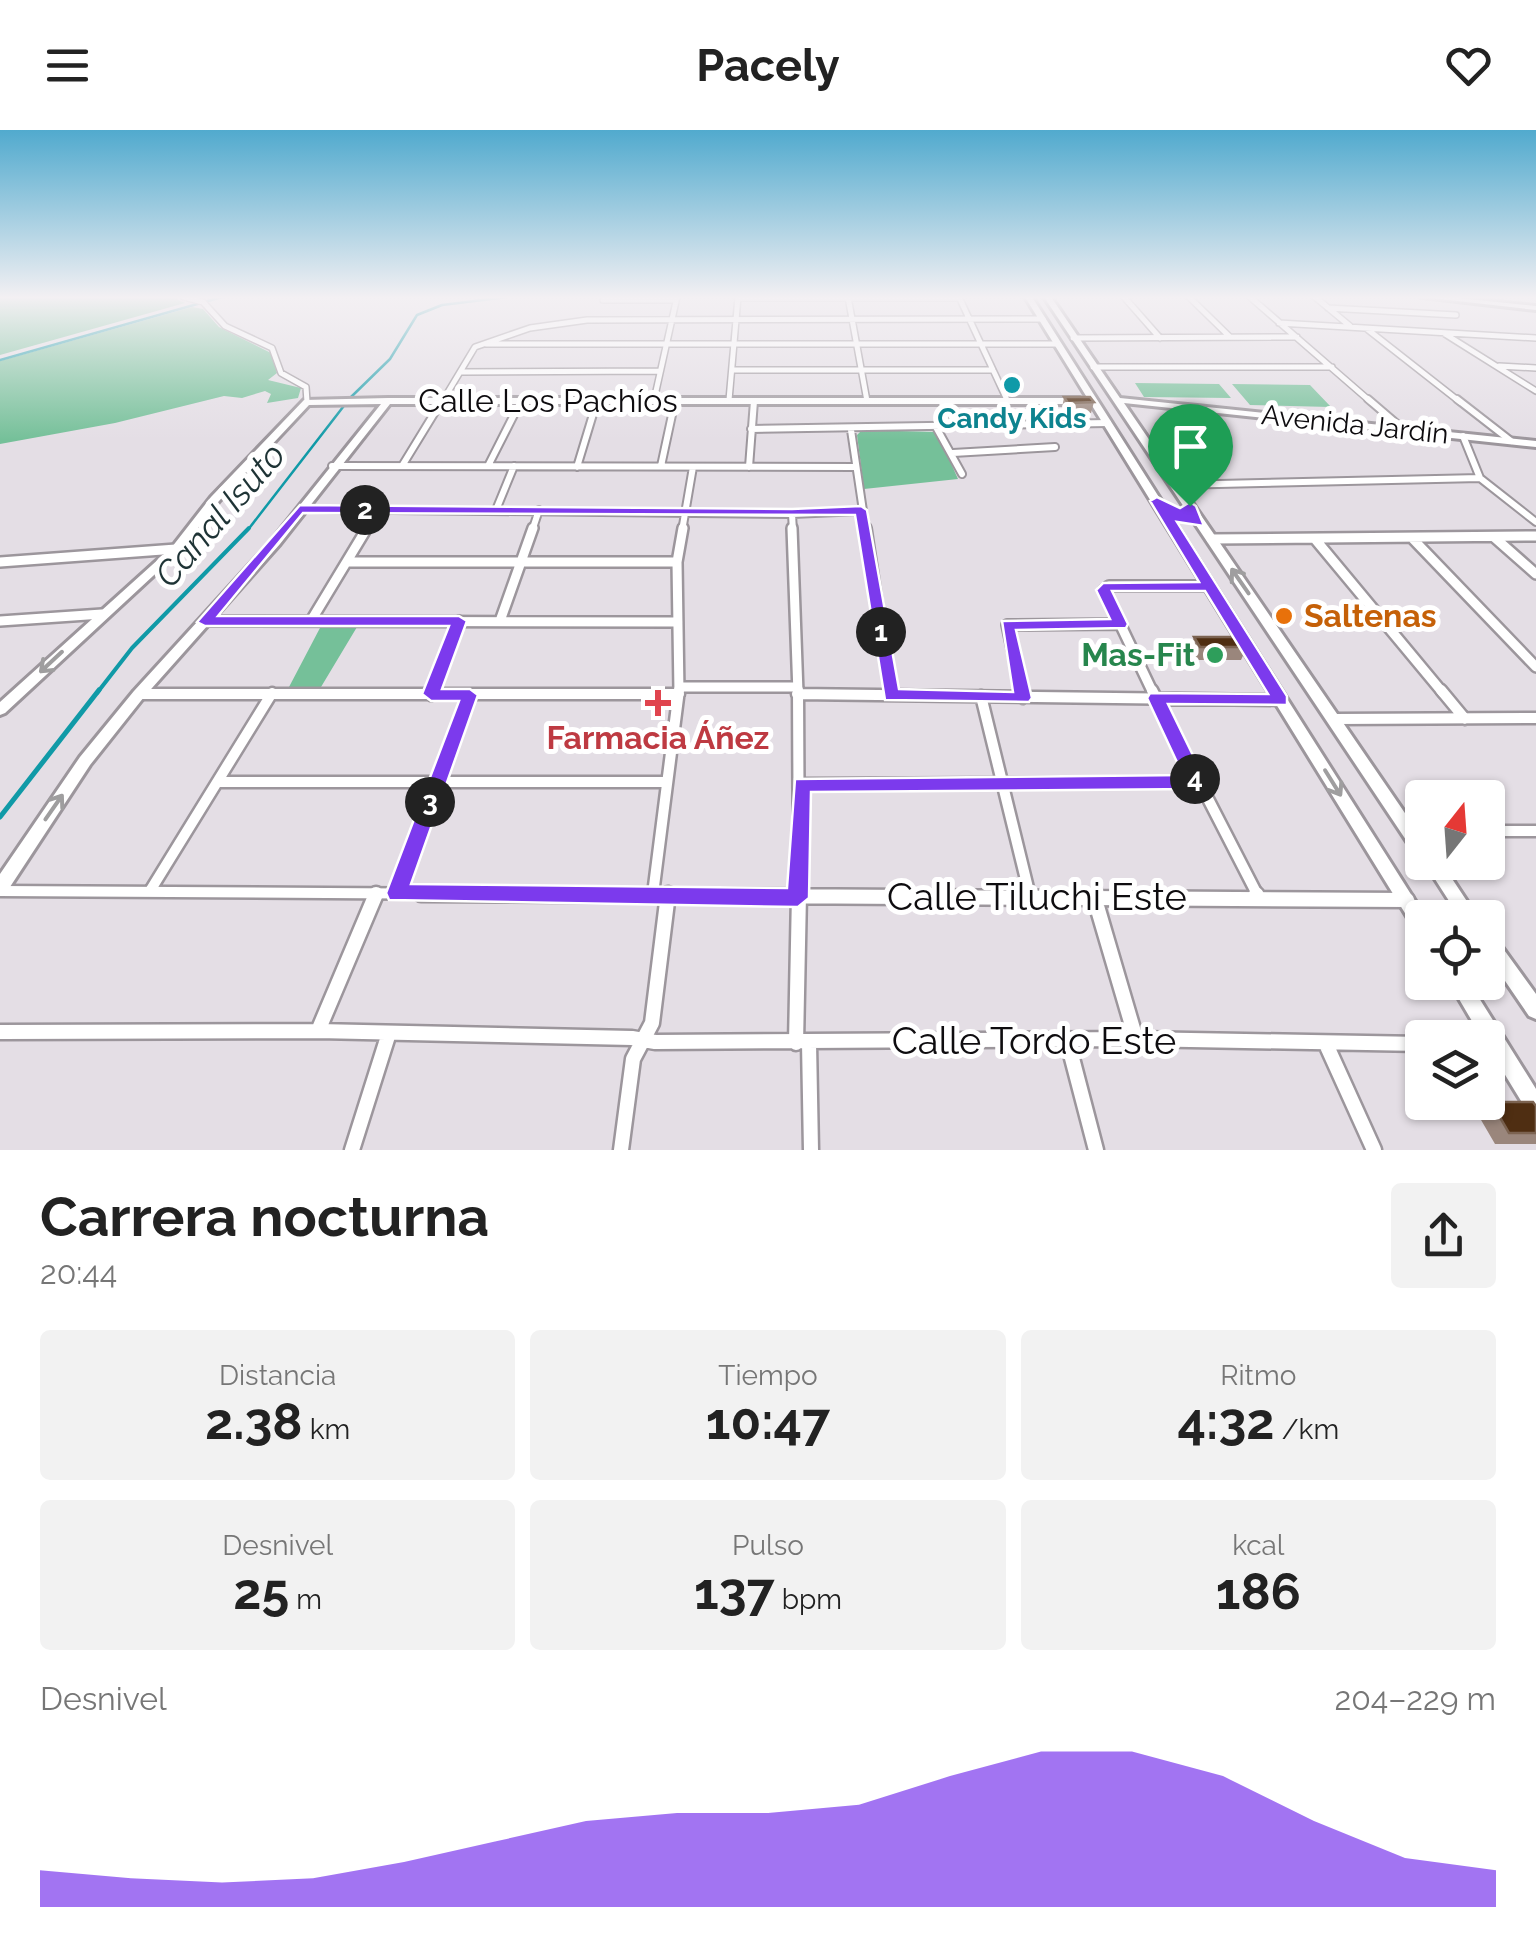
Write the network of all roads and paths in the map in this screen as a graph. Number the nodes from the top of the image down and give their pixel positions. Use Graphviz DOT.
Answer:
graph roads {
  1 [pos="481,344"];
  2 [pos="667,344"];
  3 [pos="732,344"];
  4 [pos="856,344"];
  5 [pos="981,344"];
  6 [pos="1058,344"];
  7 [pos="265,345"];
  8 [pos="1078,345"];
  9 [pos="1306,345"];
  10 [pos="1386,345"];
  11 [pos="1462,345"];
  12 [pos="1498,366"];
  13 [pos="1093,367"];
  14 [pos="1332,367"];
  15 [pos="1536,368"];
  16 [pos="733,370"];
  17 [pos="861,370"];
  18 [pos="993,370"];
  19 [pos="660,371"];
  20 [pos="461,372"];
  21 [pos="1536,391"];
  22 [pos="381,400"];
  23 [pos="654,400"];
  24 [pos="675,400"];
  25 [pos="730,400"];
  26 [pos="1115,400"];
  27 [pos="312,401"];
  28 [pos="521,401"];
  29 [pos="597,401"];
  30 [pos="754,401"];
  31 [pos="868,401"];
  32 [pos="1092,401"];
  33 [pos="442,402"];
  34 [pos="942,402"];
  35 [pos="1008,402"];
  36 [pos="1108,423"];
  37 [pos="947,427"];
  38 [pos="936,428"];
  39 [pos="751,429"];
  40 [pos="1402,429"];
  41 [pos="851,430"];
  42 [pos="1463,436"];
  43 [pos="1511,441"];
  44 [pos="1536,444"];
  45 [pos="1055,446"];
  46 [pos="952,453"];
  47 [pos="332,466"];
  48 [pos="402,466"];
  49 [pos="488,466"];
  50 [pos="514,466"];
  51 [pos="660,466"];
  52 [pos="577,467"];
  53 [pos="693,467"];
  54 [pos="750,467"];
  55 [pos="856,467"];
  56 [pos="962,474"];
  57 [pos="1480,478"];
  58 [pos="1175,484"];
  59 [pos="1157,501"];
  60 [pos="1190,506"];
  61 [pos="300,509"];
  62 [pos="378,510"];
  63 [pos="496,510"];
  64 [pos="539,510"];
  65 [pos="861,510"];
  66 [pos="685,511"];
  67 [pos="792,514"];
  68 [pos="1169,521"];
  69 [pos="1536,522"];
  70 [pos="1199,523"];
  71 [pos="1536,536"];
  72 [pos="1494,537"];
  73 [pos="1412,538"];
  74 [pos="1211,539"];
  75 [pos="1315,539"];
  76 [pos="176,549"];
  77 [pos="0,562"];
  78 [pos="347,562"];
  79 [pos="521,562"];
  80 [pos="677,562"];
  81 [pos="1536,574"];
  82 [pos="1210,586"];
  83 [pos="102,614"];
  84 [pos="312,620"];
  85 [pos="0,621"];
  86 [pos="459,621"];
  87 [pos="500,621"];
  88 [pos="205,622"];
  89 [pos="678,622"];
  90 [pos="1120,624"];
  91 [pos="1536,667"];
  92 [pos="797,690"];
  93 [pos="679,691"];
  94 [pos="139,694"];
  95 [pos="272,694"];
  96 [pos="431,694"];
  97 [pos="470,695"];
  98 [pos="891,695"];
  99 [pos="981,696"];
  100 [pos="1023,698"];
  101 [pos="1156,698"];
  102 [pos="1281,700"];
  103 [pos="0,710"];
  104 [pos="1536,718"];
  105 [pos="1336,719"];
  106 [pos="1466,719"];
  107 [pos="219,782"];
  108 [pos="438,782"];
  109 [pos="667,782"];
  110 [pos="1196,782"];
  111 [pos="802,784"];
  112 [pos="1001,784"];
  113 [pos="1405,816"];
  114 [pos="1505,831"];
  115 [pos="1536,831"];
  116 [pos="0,890"];
  117 [pos="150,891"];
  118 [pos="397,893"];
  119 [pos="376,894"];
  120 [pos="653,894"];
  121 [pos="668,894"];
  122 [pos="1030,896"];
  123 [pos="1094,896"];
  124 [pos="1258,897"];
  125 [pos="798,898"];
  126 [pos="1406,900"];
  127 [pos="1505,966"];
  128 [pos="1536,1010"];
  129 [pos="318,1031"];
  130 [pos="0,1032"];
  131 [pos="389,1033"];
  132 [pos="1136,1039"];
  133 [pos="1067,1040"];
  134 [pos="645,1041"];
  135 [pos="803,1043"];
  136 [pos="1326,1044"];
  137 [pos="1405,1044"];
  138 [pos="1505,1063"];
  139 [pos="1536,1107"];
  140 [pos="352,1150"];
  141 [pos="621,1150"];
  142 [pos="811,1150"];
  143 [pos="1096,1150"];
  144 [pos="1374,1150"];
  1 -- 20 [label="street"];
  2 -- 19 [label="street"];
  3 -- 16 [label="street"];
  4 -- 17 [label="street"];
  5 -- 18 [label="street"];
  6 -- 32 [label="street"];
  7 -- 27 [label="street"];
  8 -- 13 [label="street"];
  9 -- 14 [label="street"];
  10 -- 43 [label="street"];
  11 -- 12 [label="street"];
  12 -- 15 [label="street"];
  12 -- 21 [label="street"];
  13 -- 14 [label="street"];
  13 -- 26 [label="street"];
  14 -- 40 [label="street"];
  16 -- 17 [label="street"];
  16 -- 25 [label="street"];
  17 -- 18 [label="street"];
  17 -- 31 [label="street"];
  18 -- 35 [label="street"];
  19 -- 20 [label="street"];
  19 -- 23 [label="street"];
  20 -- 33 [label="street"];
  22 -- 27 [label="street"];
  22 -- 33 [label="street, Calle Los Pachíos"];
  22 -- 47 [label="street, Calle Los Pachíos"];
  23 -- 24 [label="street, Calle Los Pachíos"];
  23 -- 29 [label="street, Calle Los Pachíos"];
  24 -- 25 [label="street, Calle Los Pachíos"];
  24 -- 51 [label="street"];
  25 -- 30 [label="street, Calle Los Pachíos"];
  26 -- 40 [label="street, Avenida Jardín"];
  26 -- 58 [label="street"];
  27 -- 76 [label="street"];
  28 -- 29 [label="street, Calle Los Pachíos"];
  28 -- 33 [label="street, Calle Los Pachíos"];
  28 -- 49 [label="street"];
  29 -- 52 [label="street"];
  30 -- 31 [label="street, Calle Los Pachíos"];
  30 -- 39 [label="street"];
  31 -- 34 [label="street, Calle Los Pachíos"];
  32 -- 35 [label="street, Calle Los Pachíos"];
  32 -- 36 [label="street"];
  33 -- 48 [label="street"];
  34 -- 35 [label="street, Calle Los Pachíos"];
  34 -- 37 [label="street"];
  36 -- 37 [label="street"];
  36 -- 59 [label="street"];
  37 -- 38 [label="street"];
  38 -- 41 [label="street"];
  38 -- 46 [label="street"];
  39 -- 41 [label="street"];
  39 -- 54 [label="street"];
  40 -- 42 [label="street, Avenida Jardín"];
  41 -- 55 [label="street"];
  42 -- 43 [label="street, Avenida Jardín"];
  42 -- 57 [label="street"];
  43 -- 44 [label="street, Avenida Jardín"];
  45 -- 46 [label="street"];
  46 -- 56 [label="street"];
  47 -- 48 [label="street"];
  47 -- 61 [label="street, Calle Los Pachíos"];
  48 -- 49 [label="street"];
  49 -- 50 [label="street"];
  50 -- 52 [label="street"];
  50 -- 63 [label="street"];
  51 -- 52 [label="street"];
  51 -- 53 [label="street"];
  53 -- 54 [label="street"];
  53 -- 66 [label="street"];
  54 -- 55 [label="street"];
  55 -- 65 [label="street"];
  57 -- 58 [label="street"];
  57 -- 69 [label="street"];
  58 -- 60 [label="street"];
  59 -- 60 [label="street"];
  59 -- 68 [label="street"];
  60 -- 70 [label="street"];
  61 -- 62 [label="street"];
  61 -- 88 [label="street, Calle Los Pachíos"];
  62 -- 63 [label="street"];
  62 -- 78 [label="street"];
  63 -- 64 [label="street"];
  64 -- 66 [label="street"];
  64 -- 79 [label="street"];
  65 -- 67 [label="street"];
  65 -- 98 [label="street"];
  66 -- 67 [label="street"];
  66 -- 80 [label="street"];
  67 -- 92 [label="street"];
  68 -- 70 [label="street"];
  68 -- 82 [label="street"];
  70 -- 74 [label="street"];
  71 -- 72 [label="street"];
  72 -- 73 [label="street"];
  72 -- 81 [label="street"];
  73 -- 75 [label="street"];
  73 -- 91 [label="street"];
  74 -- 75 [label="street"];
  105 -- 74 [label="street, one-way"];
  75 -- 106 [label="street"];
  76 -- 77 [label="street"];
  76 -- 83 [label="street"];
  78 -- 79 [label="street"];
  78 -- 84 [label="street"];
  79 -- 80 [label="street"];
  79 -- 87 [label="street"];
  80 -- 89 [label="street"];
  82 -- 90 [label="street"];
  82 -- 102 [label="street"];
  83 -- 85 [label="street"];
  83 -- 103 [label="street, one-way"];
  84 -- 86 [label="street"];
  84 -- 88 [label="street"];
  86 -- 87 [label="street"];
  86 -- 96 [label="street"];
  87 -- 89 [label="street"];
  88 -- 94 [label="street, Calle Los Pachíos"];
  89 -- 93 [label="street"];
  90 -- 100 [label="street"];
  90 -- 101 [label="street"];
  92 -- 93 [label="street"];
  92 -- 98 [label="street"];
  92 -- 111 [label="street"];
  93 -- 97 [label="street"];
  93 -- 109 [label="street"];
  94 -- 95 [label="street"];
  116 -- 94 [label="street, Calle Los Pachíos, one-way"];
  95 -- 96 [label="street"];
  95 -- 107 [label="street"];
  96 -- 97 [label="street"];
  97 -- 108 [label="street"];
  98 -- 99 [label="street"];
  99 -- 100 [label="street"];
  99 -- 112 [label="street"];
  100 -- 101 [label="street"];
  101 -- 102 [label="street"];
  101 -- 110 [label="street"];
  102 -- 126 [label="street, one-way"];
  104 -- 106 [label="street"];
  105 -- 106 [label="street"];
  105 -- 113 [label="street"];
  107 -- 108 [label="street"];
  107 -- 117 [label="street"];
  108 -- 109 [label="street"];
  108 -- 118 [label="street"];
  109 -- 120 [label="street"];
  110 -- 112 [label="street"];
  110 -- 124 [label="street"];
  111 -- 112 [label="street"];
  111 -- 125 [label="street"];
  112 -- 122 [label="street"];
  114 -- 115 [label="street"];
  116 -- 117 [label="street, Calle Tiluchi Este"];
  117 -- 119 [label="street, Calle Tiluchi Este"];
  118 -- 119 [label="street, Calle Tiluchi Este"];
  118 -- 120 [label="street, Calle Tiluchi Este"];
  119 -- 129 [label="street"];
  120 -- 121 [label="street, Calle Tiluchi Este"];
  121 -- 125 [label="street, Calle Tiluchi Este"];
  121 -- 134 [label="street"];
  122 -- 123 [label="street, Calle Tiluchi Este"];
  122 -- 125 [label="street, Calle Tiluchi Este"];
  123 -- 124 [label="street, Calle Tiluchi Este"];
  123 -- 132 [label="street"];
  124 -- 126 [label="street, Calle Tiluchi Este"];
  125 -- 135 [label="street"];
  127 -- 128 [label="street"];
  129 -- 130 [label="street, Calle Tordo Este"];
  129 -- 131 [label="street, Calle Tordo Este"];
  131 -- 134 [label="street, Calle Tordo Este"];
  131 -- 140 [label="street"];
  132 -- 133 [label="street, Calle Tordo Este"];
  132 -- 136 [label="street, Calle Tordo Este"];
  133 -- 135 [label="street, Calle Tordo Este"];
  133 -- 143 [label="street"];
  134 -- 135 [label="street, Calle Tordo Este"];
  134 -- 141 [label="street"];
  135 -- 142 [label="street"];
  136 -- 137 [label="street, Calle Tordo Este"];
  136 -- 144 [label="street"];
  138 -- 139 [label="street"];
}
